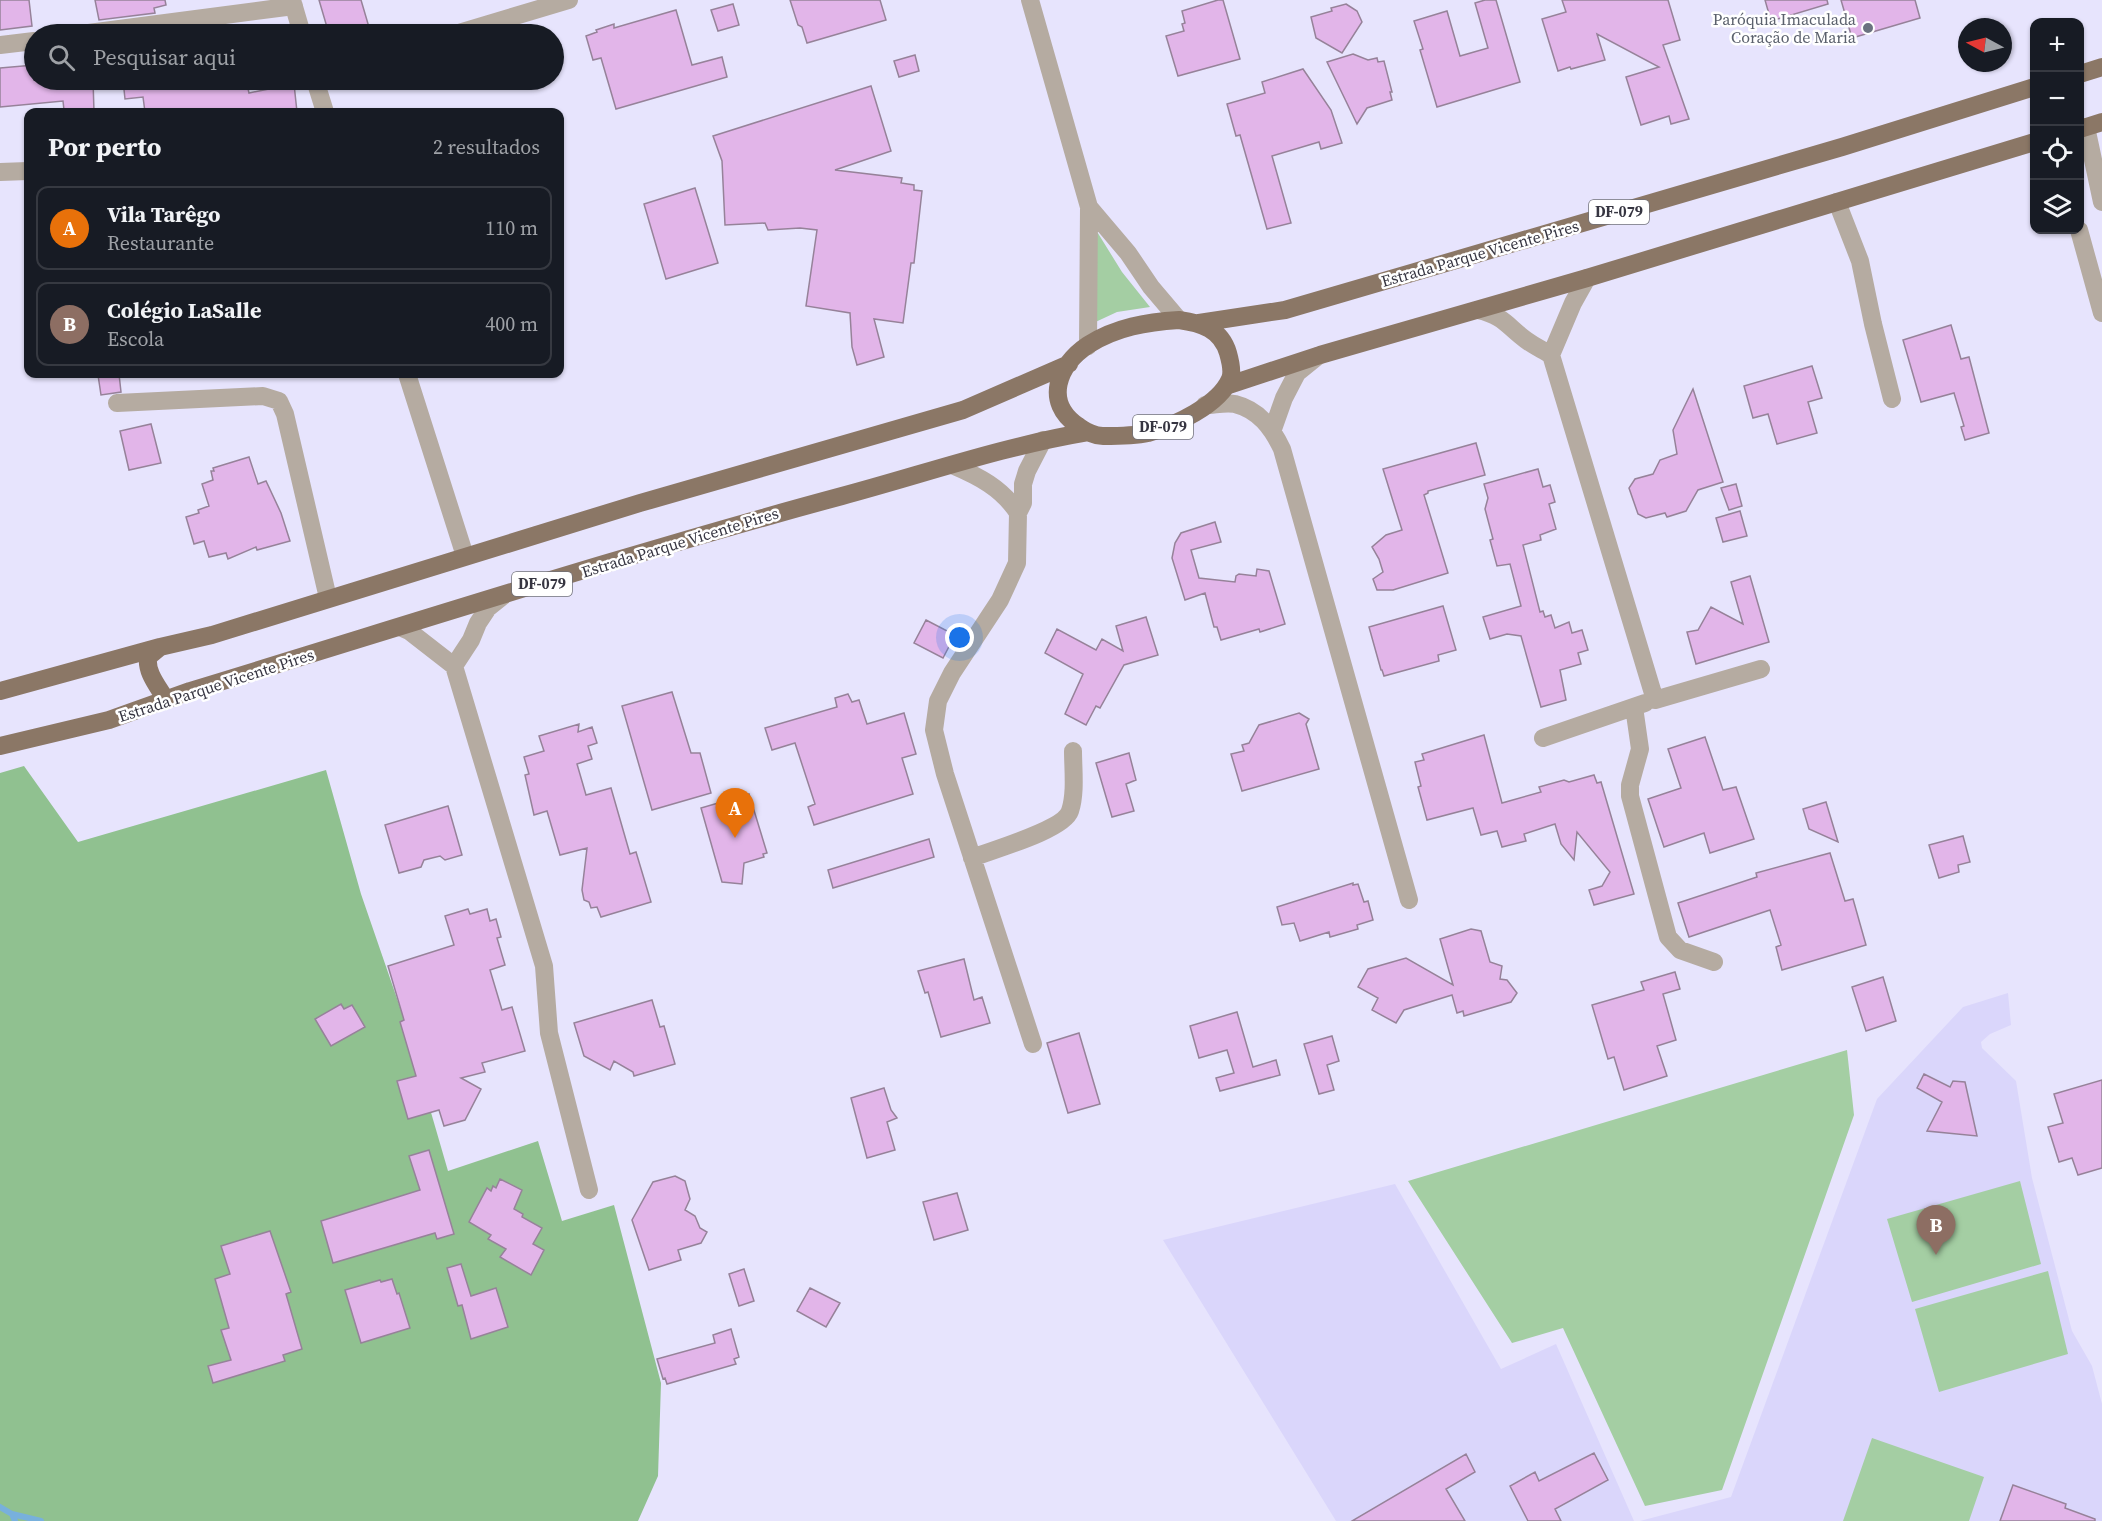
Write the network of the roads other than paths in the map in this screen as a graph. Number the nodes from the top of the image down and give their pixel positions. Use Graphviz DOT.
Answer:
graph roads {
  1 [pos="569,0"];
  2 [pos="1030,0"];
  3 [pos="293,3"];
  4 [pos="149,24"];
  5 [pos="299,24"];
  6 [pos="489,24"];
  7 [pos="24,42"];
  8 [pos="0,45"];
  9 [pos="2102,67"];
  10 [pos="2084,72"];
  11 [pos="2030,88"];
  12 [pos="318,90"];
  13 [pos="324,108"];
  14 [pos="2089,126"];
  15 [pos="2030,146"];
  16 [pos="24,171"];
  17 [pos="0,172"];
  18 [pos="1837,202"];
  19 [pos="2102,202"];
  20 [pos="1089,207"];
  21 [pos="2080,234"];
  22 [pos="1587,279"];
  23 [pos="1478,310"];
  24 [pos="2102,314"];
  25 [pos="1179,320"];
  26 [pos="1199,323"];
  27 [pos="1088,346"];
  28 [pos="1320,355"];
  29 [pos="1551,355"];
  30 [pos="1069,364"];
  31 [pos="408,378"];
  32 [pos="1226,386"];
  33 [pos="1892,399"];
  34 [pos="117,403"];
  35 [pos="1205,405"];
  36 [pos="1273,429"];
  37 [pos="1088,432"];
  38 [pos="1043,440"];
  39 [pos="951,465"];
  40 [pos="1018,513"];
  41 [pos="465,556"];
  42 [pos="503,596"];
  43 [pos="328,598"];
  44 [pos="399,627"];
  45 [pos="160,647"];
  46 [pos="454,666"];
  47 [pos="1761,669"];
  48 [pos="0,691"];
  49 [pos="166,700"];
  50 [pos="1655,700"];
  51 [pos="1634,707"];
  52 [pos="1543,738"];
  53 [pos="0,746"];
  54 [pos="1073,751"];
  55 [pos="972,858"];
  56 [pos="1409,900"];
  57 [pos="1714,962"];
  58 [pos="1033,1044"];
  59 [pos="589,1190"];
  1 -- 6 [label="street"];
  2 -- 20 [label="street"];
  3 -- 4 [label="street"];
  3 -- 5 [label="street"];
  7 -- 8 [label="street"];
  9 -- 10 [label="main road"];
  11 -- 26 [label="main road, Estrada Parque Vicente Pires / DF-079"];
  12 -- 13 [label="street"];
  14 -- 19 [label="street"];
  15 -- 18 [label="main road, DF-079"];
  16 -- 17 [label="street"];
  18 -- 22 [label="main road, DF-079"];
  18 -- 33 [label="street"];
  20 -- 25 [label="street"];
  20 -- 27 [label="street"];
  21 -- 24 [label="street"];
  22 -- 23 [label="main road, DF-079"];
  22 -- 29 [label="street"];
  23 -- 28 [label="main road, DF-079"];
  23 -- 29 [label="street"];
  25 -- 26 [label="main road, DF-079"];
  25 -- 27 [label="main road, DF-079"];
  26 -- 32 [label="main road, DF-079"];
  27 -- 30 [label="main road, DF-079"];
  28 -- 32 [label="main road, DF-079"];
  28 -- 36 [label="street"];
  29 -- 50 [label="street"];
  30 -- 37 [label="main road, DF-079"];
  30 -- 41 [label="main road, DF-079"];
  31 -- 41 [label="street"];
  32 -- 35 [label="main road, DF-079"];
  34 -- 43 [label="street"];
  35 -- 36 [label="street"];
  35 -- 37 [label="main road, DF-079"];
  36 -- 56 [label="street"];
  37 -- 38 [label="main road, Estrada Parque Vicente Pires / DF-079"];
  38 -- 39 [label="main road, Estrada Parque Vicente Pires / DF-079"];
  38 -- 40 [label="street"];
  39 -- 40 [label="street"];
  39 -- 42 [label="main road, Estrada Parque Vicente Pires / DF-079"];
  40 -- 55 [label="street"];
  41 -- 43 [label="main road, DF-079"];
  42 -- 44 [label="main road, Estrada Parque Vicente Pires / DF-079"];
  42 -- 46 [label="street"];
  43 -- 45 [label="main road, DF-079"];
  44 -- 46 [label="street"];
  44 -- 49 [label="main road, Estrada Parque Vicente Pires / DF-079"];
  45 -- 48 [label="main road, DF-079"];
  45 -- 49 [label="main road"];
  46 -- 59 [label="street"];
  47 -- 50 [label="street"];
  49 -- 53 [label="main road, Estrada Parque Vicente Pires / DF-079"];
  50 -- 51 [label="street"];
  51 -- 52 [label="street"];
  51 -- 57 [label="street"];
  54 -- 55 [label="street"];
  55 -- 58 [label="street"];
}
